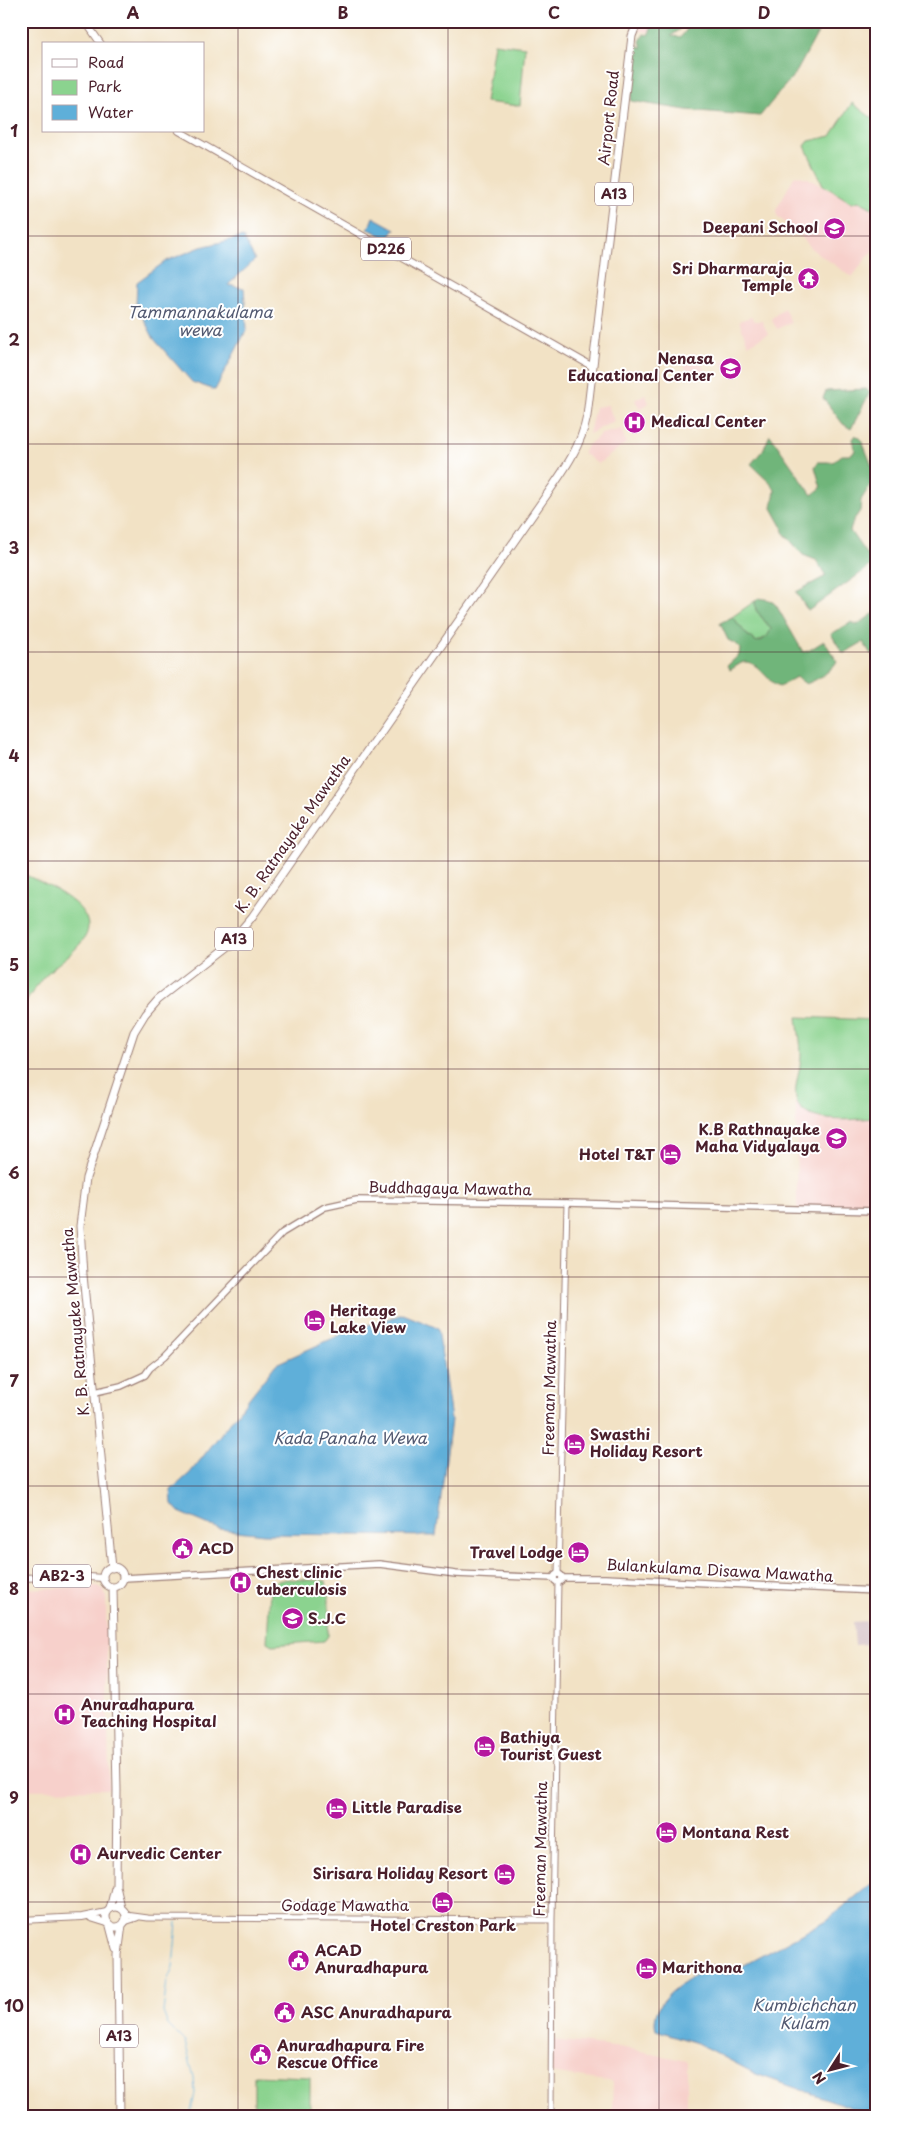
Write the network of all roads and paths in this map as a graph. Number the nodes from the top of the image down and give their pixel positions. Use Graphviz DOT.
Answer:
graph roads {
  1 [pos="85,21"];
  2 [pos="638,21"];
  3 [pos="100,42"];
  4 [pos="180,132"];
  5 [pos="593,367"];
  6 [pos="567,1203"];
  7 [pos="876,1211"];
  8 [pos="95,1392"];
  9 [pos="112,1568"];
  10 [pos="21,1578"];
  11 [pos="103,1578"];
  12 [pos="124,1578"];
  13 [pos="558,1578"];
  14 [pos="113,1588"];
  15 [pos="876,1590"];
  16 [pos="116,1886"];
  17 [pos="108,1910"];
  18 [pos="82,1917"];
  19 [pos="123,1918"];
  20 [pos="21,1920"];
  21 [pos="552,1920"];
  22 [pos="109,1924"];
  23 [pos="118,1955"];
  24 [pos="120,2117"];
  25 [pos="551,2117"];
  1 -- 3 [label="main road"];
  2 -- 5 [label="highway, Airport Road / A13"];
  4 -- 5 [label="main road, D226"];
  5 -- 8 [label="highway, K. B. Ratnayake Mawatha / A13"];
  6 -- 7 [label="main road, Buddhagaya Mawatha"];
  6 -- 8 [label="main road, Buddhagaya Mawatha"];
  6 -- 13 [label="street, Freeman Mawatha"];
  8 -- 9 [label="highway, K. B. Ratnayake Mawatha / A13"];
  9 -- 11 [label="highway"];
  9 -- 12 [label="highway"];
  10 -- 11 [label="main road, AB2-3"];
  11 -- 14 [label="highway"];
  12 -- 13 [label="main road, Bulankulama Disawa Mawatha"];
  12 -- 14 [label="highway"];
  13 -- 15 [label="main road, Bulankulama Disawa Mawatha"];
  13 -- 21 [label="street, Freeman Mawatha"];
  14 -- 16 [label="highway, A13"];
  16 -- 17 [label="highway, A13"];
  16 -- 19 [label="highway, A13"];
  17 -- 18 [label="main road"];
  17 -- 19 [label="highway"];
  17 -- 22 [label="highway"];
  18 -- 20 [label="main road"];
  18 -- 22 [label="main road"];
  19 -- 21 [label="street, Godage Mawatha"];
  19 -- 22 [label="highway"];
  19 -- 23 [label="highway, A13"];
  21 -- 25 [label="street, Freeman Mawatha"];
  22 -- 23 [label="highway, A13"];
  23 -- 24 [label="highway, A13"];
}
